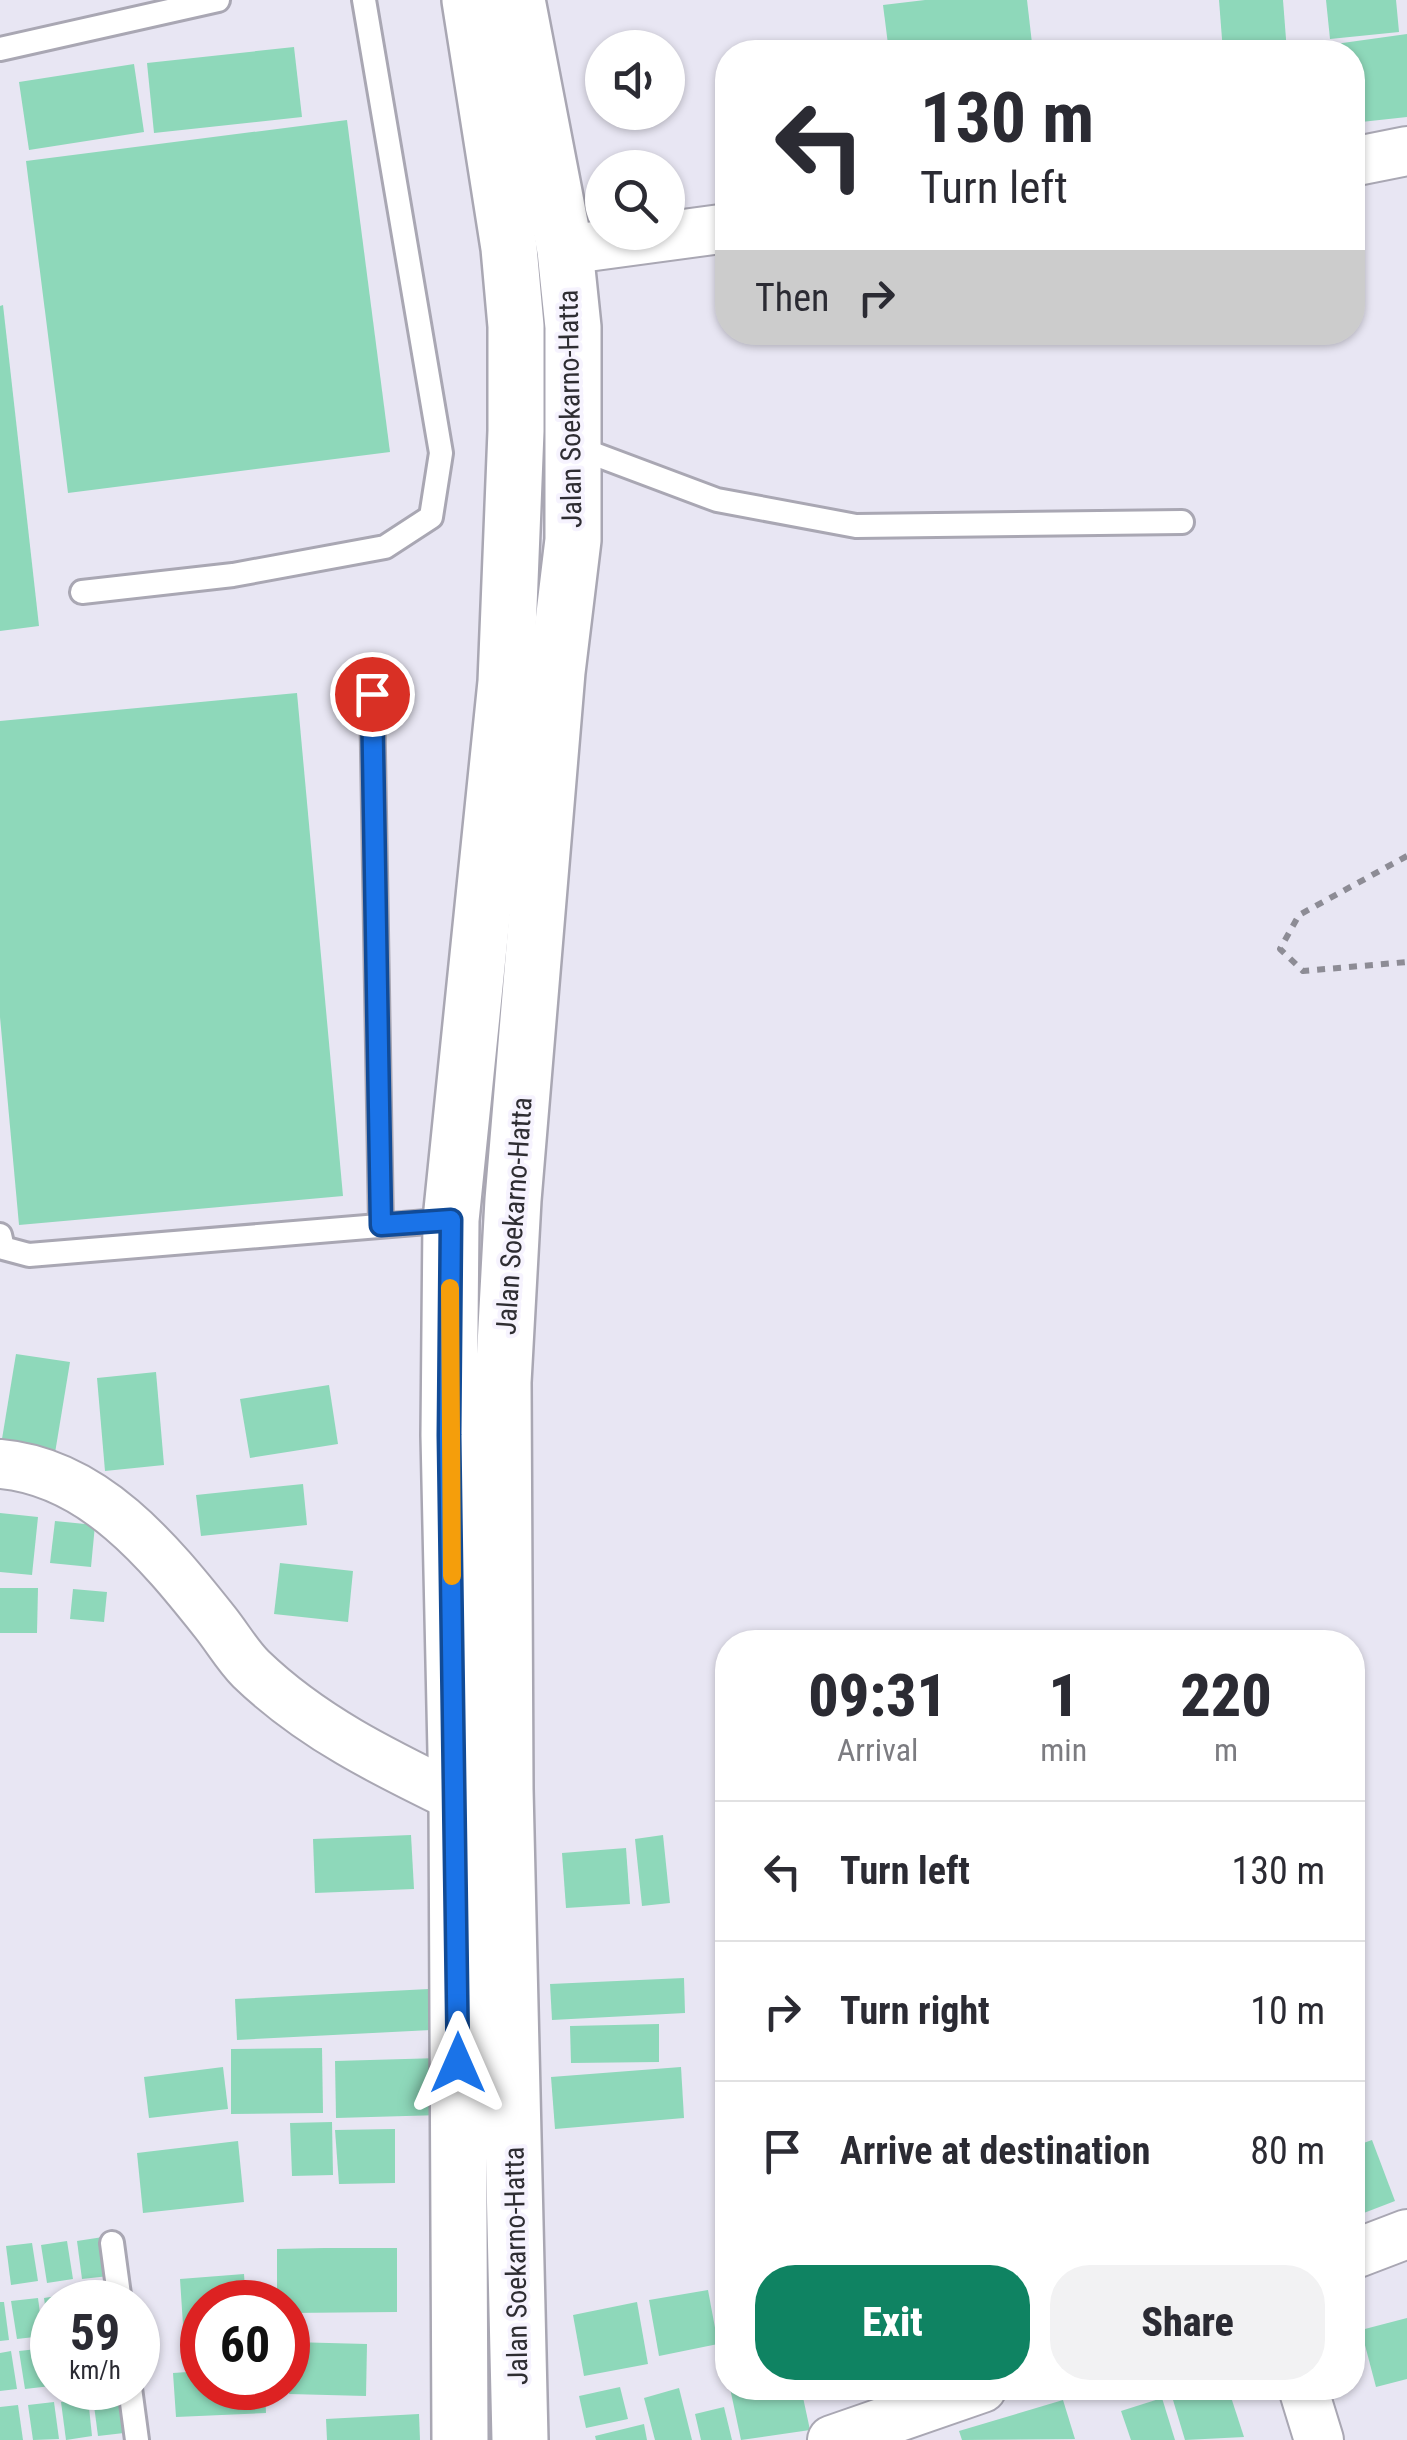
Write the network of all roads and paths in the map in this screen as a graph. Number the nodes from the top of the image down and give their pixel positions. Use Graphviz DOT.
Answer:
graph roads {
  1 [pos="218,0"];
  2 [pos="364,0"];
  3 [pos="470,0"];
  4 [pos="517,0"];
  5 [pos="0,49"];
  6 [pos="1407,152"];
  7 [pos="1365,160"];
  8 [pos="715,230"];
  9 [pos="564,250"];
  10 [pos="573,446"];
  11 [pos="1182,522"];
  12 [pos="82,592"];
  13 [pos="372,694"];
  14 [pos="1407,856"];
  15 [pos="1407,962"];
  16 [pos="451,1220"];
  17 [pos="381,1225"];
  18 [pos="0,1235"];
  19 [pos="0,1464"];
  20 [pos="457,1798"];
  21 [pos="1407,2234"];
  22 [pos="112,2243"];
  23 [pos="1365,2250"];
  24 [pos="117,2280"];
  25 [pos="954,2400"];
  26 [pos="1307,2400"];
  27 [pos="132,2410"];
  28 [pos="881,2432"];
  29 [pos="135,2440"];
  30 [pos="460,2440"];
  31 [pos="520,2440"];
  32 [pos="832,2440"];
  33 [pos="1319,2440"];
  1 -- 5 [label="lane"];
  2 -- 12 [label="lane"];
  3 -- 16 [label="main road, Jalan Soekarno-Hatta"];
  4 -- 9 [label="main road, Jalan Soekarno-Hatta"];
  6 -- 7 [label="street"];
  8 -- 9 [label="street"];
  9 -- 10 [label="main road, Jalan Soekarno-Hatta"];
  10 -- 11 [label="lane"];
  10 -- 31 [label="main road, Jalan Soekarno-Hatta"];
  13 -- 17 [label="lane"];
  14 -- 15 [label="path"];
  16 -- 17 [label="lane"];
  16 -- 20 [label="main road, Jalan Soekarno-Hatta"];
  17 -- 18 [label="lane"];
  19 -- 20 [label="street"];
  20 -- 30 [label="main road, Jalan Soekarno-Hatta"];
  21 -- 23 [label="street"];
  22 -- 24 [label="lane"];
  25 -- 28 [label="street"];
  26 -- 33 [label="street"];
  27 -- 29 [label="lane"];
  28 -- 32 [label="street"];
}
